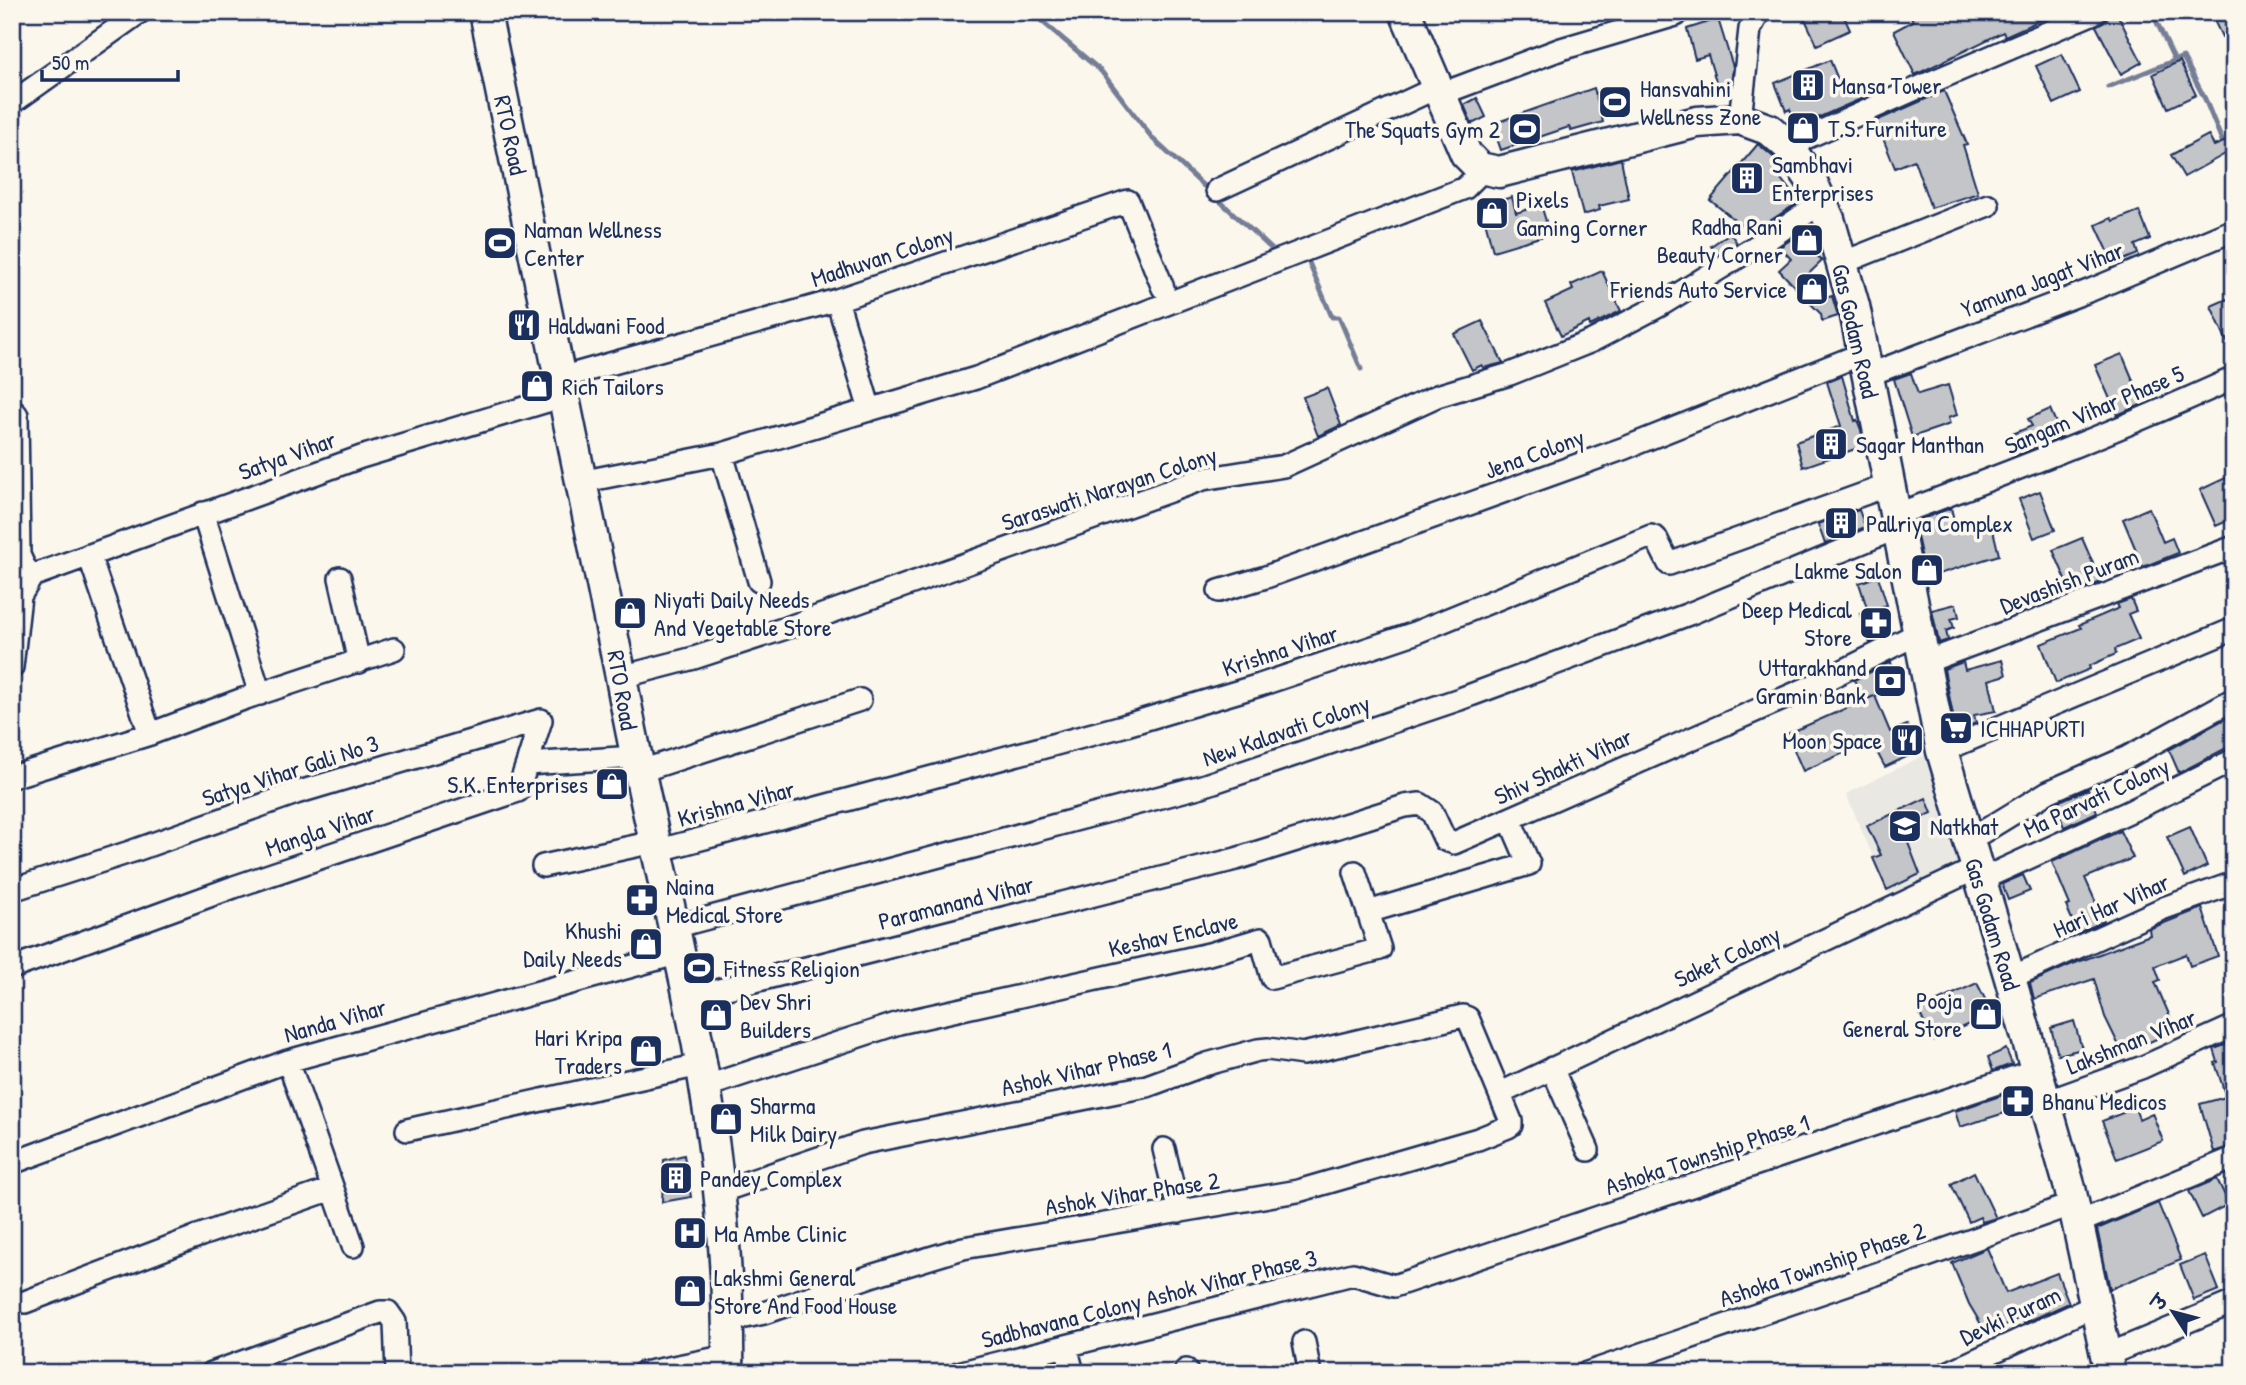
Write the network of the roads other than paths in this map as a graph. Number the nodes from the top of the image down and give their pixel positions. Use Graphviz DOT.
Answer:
graph roads {
  1 [pos="140,12"];
  2 [pos="485,12"];
  3 [pos="1405,12"];
  4 [pos="2096,12"];
  5 [pos="1676,15"];
  6 [pos="1751,18"];
  7 [pos="1439,91"];
  8 [pos="14,98"];
  9 [pos="1740,119"];
  10 [pos="1788,146"];
  11 [pos="1480,168"];
  12 [pos="1217,190"];
  13 [pos="1822,202"];
  14 [pos="1988,205"];
  15 [pos="2234,230"];
  16 [pos="1842,264"];
  17 [pos="1163,288"];
  18 [pos="837,299"];
  19 [pos="1866,364"];
  20 [pos="2234,378"];
  21 [pos="562,387"];
  22 [pos="12,410"];
  23 [pos="870,410"];
  24 [pos="722,454"];
  25 [pos="580,482"];
  26 [pos="1889,485"];
  27 [pos="203,513"];
  28 [pos="1896,522"];
  29 [pos="2234,547"];
  30 [pos="89,555"];
  31 [pos="32,576"];
  32 [pos="340,578"];
  33 [pos="759,581"];
  34 [pos="1219,592"];
  35 [pos="2234,629"];
  36 [pos="1917,634"];
  37 [pos="394,649"];
  38 [pos="13,658"];
  39 [pos="359,662"];
  40 [pos="1923,663"];
  41 [pos="621,677"];
  42 [pos="260,694"];
  43 [pos="2234,699"];
  44 [pos="860,700"];
  45 [pos="150,734"];
  46 [pos="1942,751"];
  47 [pos="2234,760"];
  48 [pos="527,764"];
  49 [pos="636,764"];
  50 [pos="12,777"];
  51 [pos="1510,820"];
  52 [pos="655,847"];
  53 [pos="1236,859"];
  54 [pos="1975,863"];
  55 [pos="543,866"];
  56 [pos="1355,872"];
  57 [pos="2234,883"];
  58 [pos="12,890"];
  59 [pos="1368,912"];
  60 [pos="677,940"];
  61 [pos="12,968"];
  62 [pos="2010,978"];
  63 [pos="688,998"];
  64 [pos="2234,1026"];
  65 [pos="288,1061"];
  66 [pos="1552,1068"];
  67 [pos="2036,1070"];
  68 [pos="702,1076"];
  69 [pos="1500,1093"];
  70 [pos="2046,1102"];
  71 [pos="407,1130"];
  72 [pos="1164,1149"];
  73 [pos="1588,1150"];
  74 [pos="2234,1158"];
  75 [pos="12,1163"];
  76 [pos="332,1189"];
  77 [pos="719,1192"];
  78 [pos="1179,1212"];
  79 [pos="2075,1213"];
  80 [pos="353,1246"];
  81 [pos="1353,1274"];
  82 [pos="25,1302"];
  83 [pos="2234,1302"];
  84 [pos="2096,1305"];
  85 [pos="727,1321"];
  86 [pos="1304,1342"];
  87 [pos="1066,1346"];
  88 [pos="728,1364"];
  89 [pos="2108,1364"];
  90 [pos="212,1373"];
  91 [pos="397,1373"];
  92 [pos="642,1373"];
  93 [pos="958,1373"];
  94 [pos="1073,1373"];
  95 [pos="1310,1373"];
  96 [pos="1587,1373"];
  97 [pos="1947,1373"];
  1 -- 8 [label="street"];
  2 -- 21 [label="main road, RTO Road"];
  3 -- 7 [label="main road"];
  4 -- 10 [label="street"];
  5 -- 7 [label="street"];
  6 -- 9 [label="street"];
  7 -- 11 [label="main road"];
  7 -- 12 [label="street"];
  9 -- 10 [label="main road, Gas Godam Road"];
  9 -- 11 [label="main road, Gas Godam Road"];
  10 -- 13 [label="main road, Gas Godam Road"];
  11 -- 23 [label="street"];
  13 -- 16 [label="main road, Gas Godam Road"];
  13 -- 41 [label="street, Saraswati Narayan Colony"];
  14 -- 16 [label="street"];
  15 -- 19 [label="street, Yamuna Jagat Vihar"];
  16 -- 19 [label="main road, Gas Godam Road"];
  17 -- 18 [label="street, Madhuvan Colony"];
  18 -- 21 [label="street, Madhuvan Colony"];
  18 -- 23 [label="street"];
  19 -- 26 [label="main road, Gas Godam Road"];
  19 -- 34 [label="street, Jena Colony"];
  20 -- 28 [label="street, Sangam Vihar Phase 5"];
  21 -- 25 [label="main road, RTO Road"];
  21 -- 27 [label="street, Satya Vihar"];
  22 -- 31 [label="street"];
  23 -- 24 [label="street"];
  24 -- 25 [label="street"];
  24 -- 33 [label="street"];
  25 -- 41 [label="main road, RTO Road"];
  26 -- 28 [label="main road, Gas Godam Road"];
  26 -- 52 [label="street, Krishna Vihar"];
  27 -- 30 [label="street, Satya Vihar"];
  27 -- 42 [label="street"];
  28 -- 36 [label="main road, Gas Godam Road"];
  28 -- 60 [label="street, New Kalavati Colony"];
  29 -- 40 [label="street, Devashish Puram"];
  30 -- 31 [label="street, Satya Vihar"];
  30 -- 45 [label="street"];
  31 -- 38 [label="street"];
  32 -- 39 [label="street"];
  35 -- 46 [label="street"];
  36 -- 40 [label="main road, Gas Godam Road"];
  36 -- 51 [label="street, Shiv Shakti Vihar"];
  37 -- 39 [label="street"];
  39 -- 42 [label="street"];
  40 -- 46 [label="main road, Gas Godam Road"];
  41 -- 49 [label="main road, RTO Road"];
  42 -- 45 [label="street"];
  43 -- 54 [label="street"];
  44 -- 49 [label="street"];
  45 -- 50 [label="street"];
  46 -- 54 [label="main road, Gas Godam Road"];
  47 -- 54 [label="street, Ma Parvati Colony"];
  48 -- 49 [label="street"];
  48 -- 58 [label="street, Satya Vihar Gali No 3"];
  48 -- 61 [label="street, Mangla Vihar"];
  49 -- 52 [label="main road, RTO Road"];
  51 -- 53 [label="street, Shiv Shakti Vihar"];
  51 -- 59 [label="street"];
  52 -- 55 [label="street"];
  52 -- 60 [label="main road, RTO Road"];
  53 -- 63 [label="street, Paramanand Vihar"];
  54 -- 62 [label="main road, Gas Godam Road"];
  54 -- 66 [label="street, Saket Colony"];
  56 -- 59 [label="street"];
  57 -- 62 [label="street, Hari Har Vihar"];
  59 -- 68 [label="street, Keshav Enclave"];
  60 -- 63 [label="main road, RTO Road"];
  60 -- 65 [label="street, Nanda Vihar"];
  62 -- 67 [label="main road, Gas Godam Road"];
  63 -- 68 [label="main road, RTO Road"];
  64 -- 70 [label="street, Lakshman Vihar"];
  65 -- 75 [label="street, Nanda Vihar"];
  65 -- 76 [label="street"];
  66 -- 69 [label="street, Saket Colony"];
  66 -- 73 [label="street"];
  67 -- 70 [label="main road, Gas Godam Road"];
  67 -- 81 [label="street, Ashoka Township Phase 1"];
  68 -- 71 [label="street"];
  68 -- 77 [label="main road, RTO Road"];
  69 -- 77 [label="street, Ashok Vihar Phase 1"];
  69 -- 78 [label="street, Ashok Vihar Phase 2"];
  70 -- 79 [label="main road, Gas Godam Road"];
  72 -- 78 [label="street"];
  74 -- 79 [label="street, Ashoka Township Phase 2"];
  76 -- 80 [label="street"];
  76 -- 82 [label="street"];
  77 -- 85 [label="main road, RTO Road"];
  78 -- 85 [label="street, Ashok Vihar Phase 2"];
  79 -- 84 [label="main road, Gas Godam Road"];
  79 -- 96 [label="street, Ashoka Township Phase 2"];
  81 -- 87 [label="street, Sadbhavana Colony Ashok Vihar Phase 3"];
  83 -- 89 [label="street"];
  84 -- 89 [label="main road, Gas Godam Road"];
  84 -- 97 [label="street, Devki Puram"];
  85 -- 88 [label="main road, RTO Road"];
  86 -- 95 [label="street"];
  87 -- 93 [label="street, Sadbhavana Colony Ashok Vihar Phase 3"];
  87 -- 94 [label="street"];
  88 -- 92 [label="street"];
  90 -- 91 [label="street"];
}
